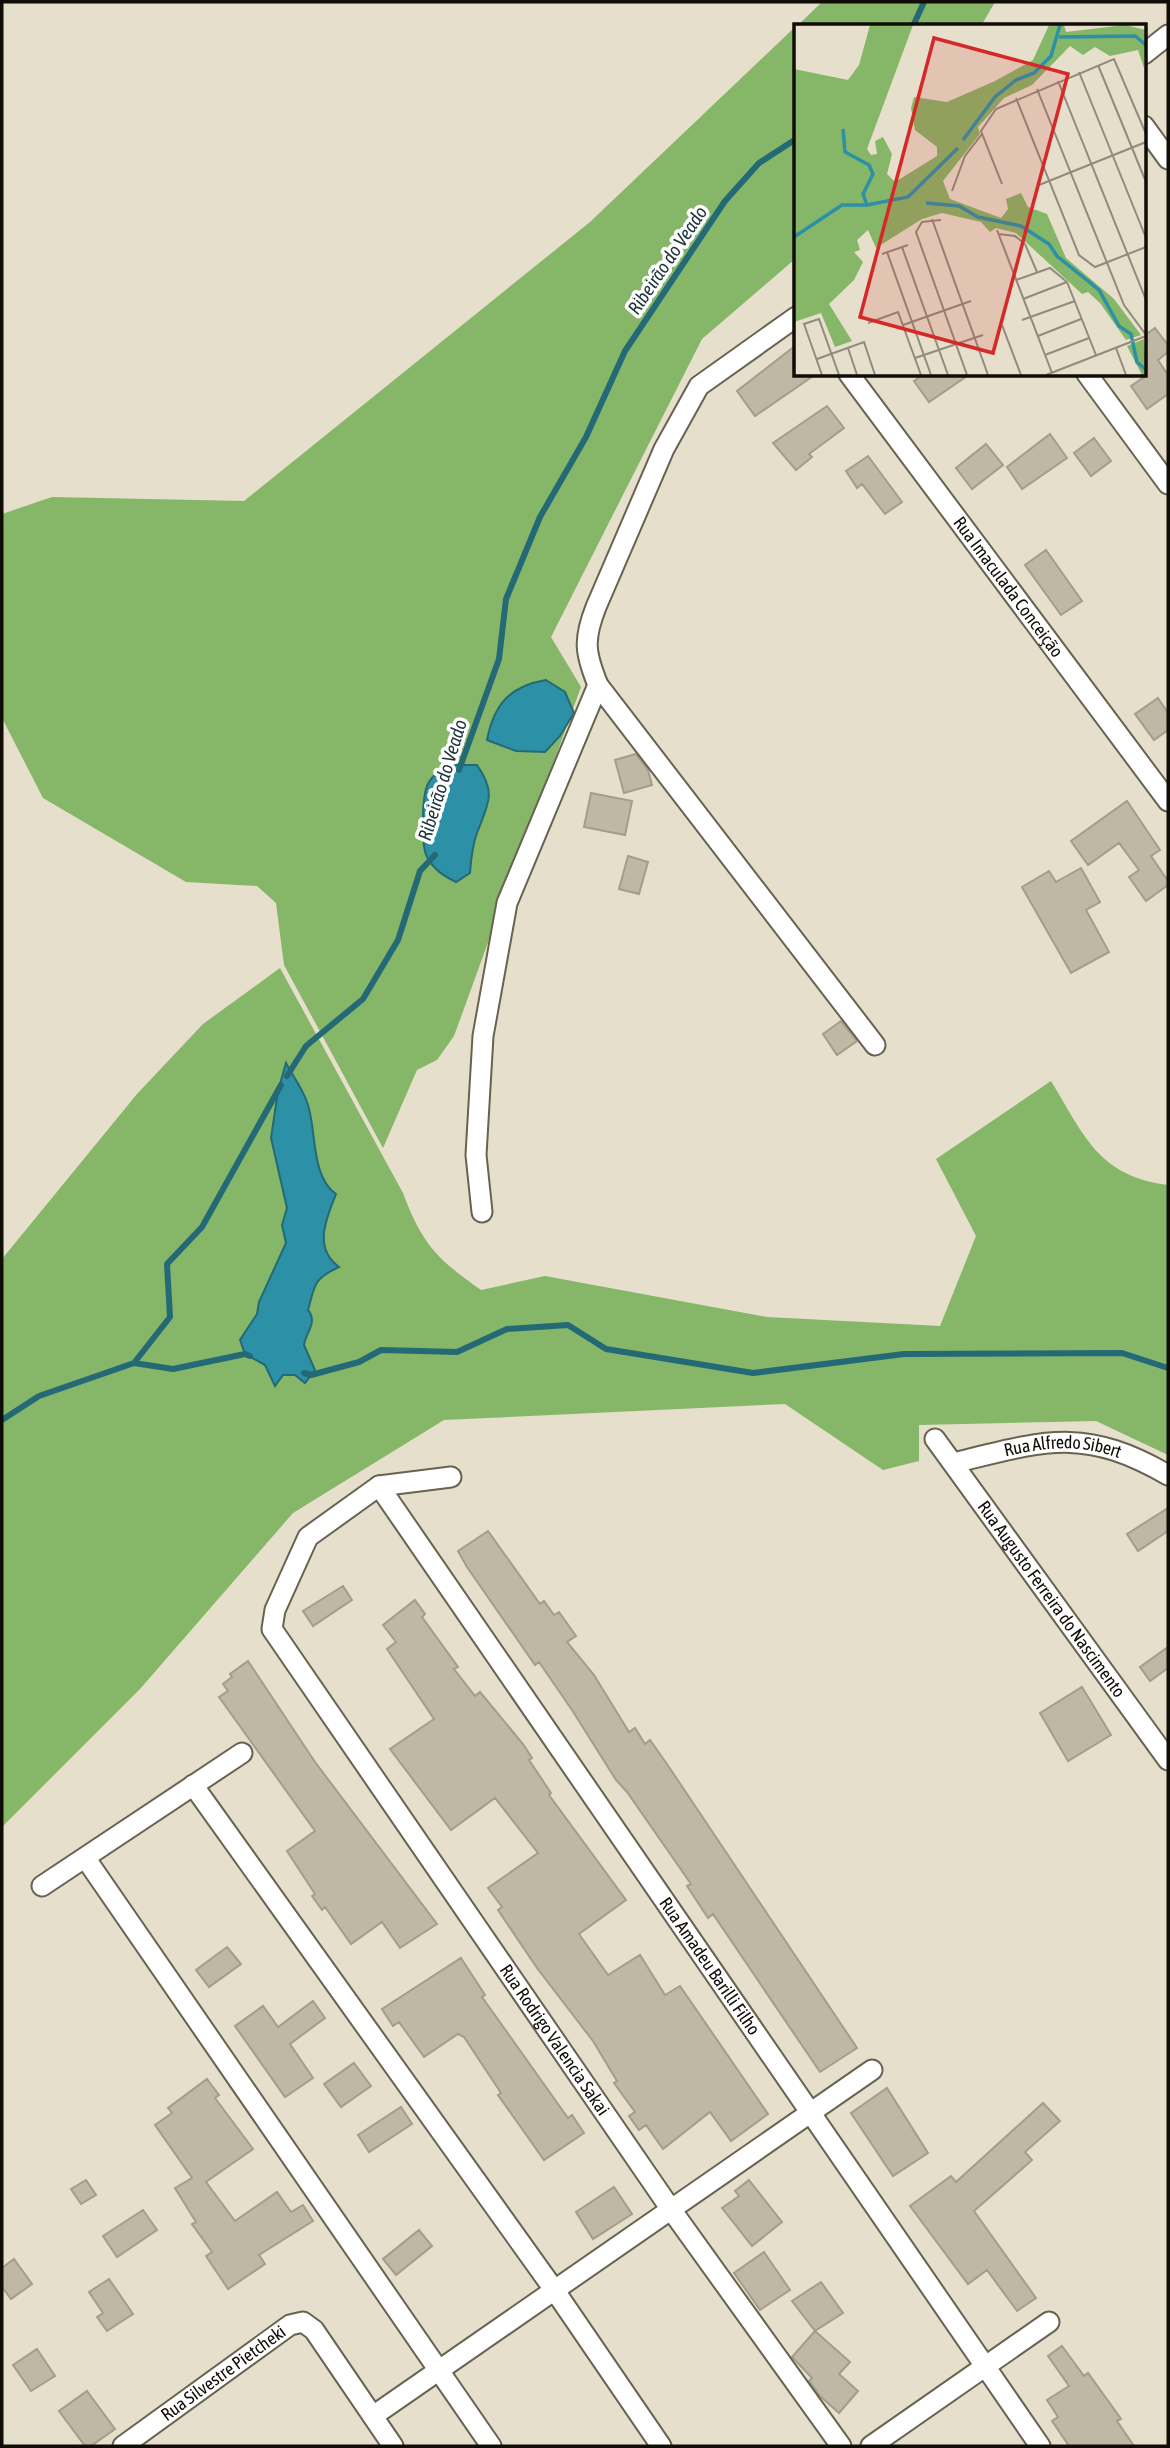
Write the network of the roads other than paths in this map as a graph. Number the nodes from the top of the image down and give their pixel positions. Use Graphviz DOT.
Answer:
graph roads {
  1 [pos="1168,35"];
  2 [pos="1146,52"];
  3 [pos="1146,129"];
  4 [pos="1168,159"];
  5 [pos="794,318"];
  6 [pos="850,376"];
  7 [pos="1088,376"];
  8 [pos="1168,484"];
  9 [pos="598,685"];
  10 [pos="1168,801"];
  11 [pos="875,1045"];
  12 [pos="482,1212"];
  13 [pos="934,1438"];
  14 [pos="953,1463"];
  15 [pos="1168,1475"];
  16 [pos="451,1477"];
  17 [pos="379,1486"];
  18 [pos="242,1753"];
  19 [pos="1168,1760"];
  20 [pos="193,1785"];
  21 [pos="86,1859"];
  22 [pos="42,1886"];
  23 [pos="872,2070"];
  24 [pos="809,2113"];
  25 [pos="670,2208"];
  26 [pos="555,2291"];
  27 [pos="1049,2322"];
  28 [pos="985,2367"];
  29 [pos="439,2370"];
  30 [pos="373,2416"];
  31 [pos="123,2446"];
  32 [pos="393,2446"];
  33 [pos="491,2446"];
  34 [pos="661,2446"];
  35 [pos="841,2446"];
  36 [pos="871,2446"];
  37 [pos="1040,2446"];
  1 -- 2 [label="street"];
  3 -- 4 [label="street"];
  5 -- 9 [label="street"];
  6 -- 10 [label="street, Rua Imaculada Conceição"];
  7 -- 8 [label="street"];
  9 -- 11 [label="street"];
  9 -- 12 [label="street"];
  13 -- 14 [label="street, Rua Augusto Ferreira do Nascimento"];
  14 -- 15 [label="street, Rua Alfredo Sibert"];
  14 -- 19 [label="street, Rua Augusto Ferreira do Nascimento"];
  16 -- 17 [label="street"];
  17 -- 24 [label="street, Rua Amadeu Barilli Filho"];
  17 -- 25 [label="street, Rua Rodrigo Valencia Sakai"];
  18 -- 20 [label="street"];
  20 -- 21 [label="street"];
  20 -- 26 [label="street"];
  21 -- 22 [label="street"];
  21 -- 29 [label="street"];
  23 -- 24 [label="street"];
  24 -- 25 [label="street"];
  24 -- 28 [label="street, Rua Amadeu Barilli Filho"];
  25 -- 26 [label="street"];
  25 -- 35 [label="street, Rua Rodrigo Valencia Sakai"];
  26 -- 29 [label="street"];
  26 -- 34 [label="street"];
  27 -- 28 [label="street"];
  28 -- 36 [label="street"];
  28 -- 37 [label="street, Rua Amadeu Barilli Filho"];
  29 -- 30 [label="street"];
  29 -- 33 [label="street"];
  30 -- 31 [label="street, Rua Silvestre Pietcheki"];
  30 -- 32 [label="street, Rua Silvestre Pietcheki"];
}
